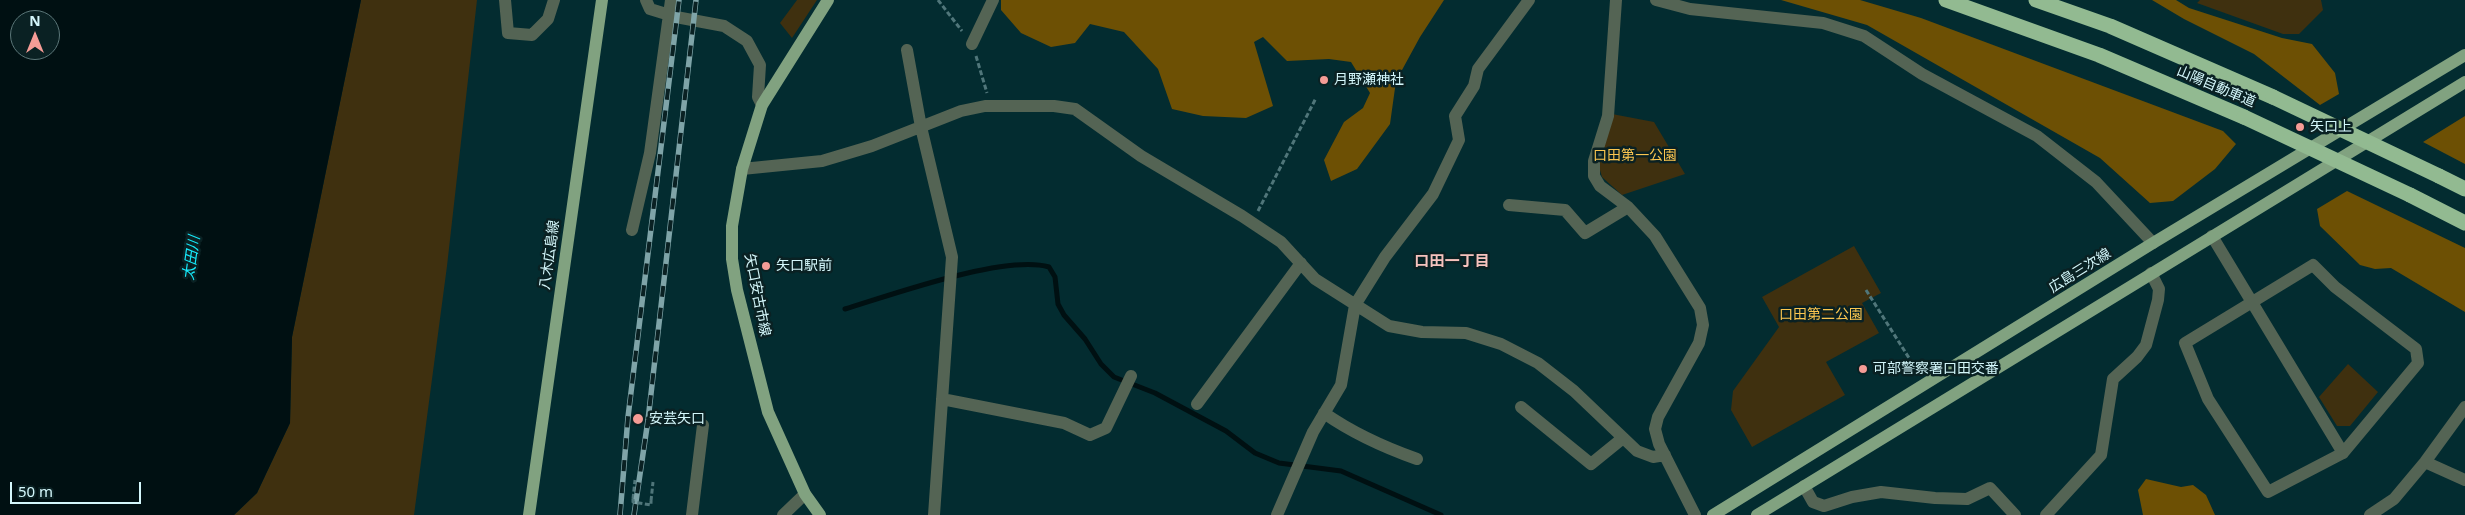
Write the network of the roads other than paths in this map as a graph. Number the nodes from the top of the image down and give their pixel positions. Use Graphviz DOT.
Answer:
graph roads {
  1 [pos="505,0"];
  2 [pos="554,0"];
  3 [pos="602,0"];
  4 [pos="646,0"];
  5 [pos="671,0"];
  6 [pos="828,0"];
  7 [pos="993,0"];
  8 [pos="1529,0"];
  9 [pos="1616,0"];
  10 [pos="1656,0"];
  11 [pos="1946,0"];
  12 [pos="2036,0"];
  13 [pos="670,14"];
  14 [pos="972,44"];
  15 [pos="906,50"];
  16 [pos="2465,55"];
  17 [pos="2465,82"];
  18 [pos="762,105"];
  19 [pos="922,127"];
  20 [pos="742,169"];
  21 [pos="2465,189"];
  22 [pos="1509,205"];
  23 [pos="1628,207"];
  24 [pos="2465,223"];
  25 [pos="632,230"];
  26 [pos="2212,236"];
  27 [pos="2153,244"];
  28 [pos="1300,263"];
  29 [pos="2151,273"];
  30 [pos="2252,302"];
  31 [pos="1355,305"];
  32 [pos="1131,376"];
  33 [pos="942,399"];
  34 [pos="1197,404"];
  35 [pos="1521,407"];
  36 [pos="2465,407"];
  37 [pos="1324,413"];
  38 [pos="703,425"];
  39 [pos="1623,438"];
  40 [pos="2343,452"];
  41 [pos="1664,455"];
  42 [pos="1417,459"];
  43 [pos="2426,462"];
  44 [pos="2465,480"];
  45 [pos="1804,486"];
  46 [pos="805,494"];
  47 [pos="528,515"];
  48 [pos="692,515"];
  49 [pos="783,515"];
  50 [pos="820,515"];
  51 [pos="934,515"];
  52 [pos="1277,515"];
  53 [pos="1696,515"];
  54 [pos="1712,515"];
  55 [pos="1757,515"];
  56 [pos="2016,515"];
  57 [pos="2046,515"];
  58 [pos="2370,515"];
  1 -- 2 [label="street"];
  3 -- 47 [label="main road, 八木広島線"];
  4 -- 13 [label="street"];
  5 -- 13 [label="street"];
  6 -- 18 [label="main road, 矢口安古市線"];
  7 -- 14 [label="street"];
  8 -- 31 [label="street"];
  9 -- 23 [label="street"];
  10 -- 27 [label="street"];
  11 -- 24 [label="highway, 山陽自動車道, bridge"];
  12 -- 21 [label="highway, 山陽自動車道, bridge"];
  13 -- 18 [label="street"];
  13 -- 25 [label="street"];
  15 -- 19 [label="street"];
  16 -- 27 [label="main road, 広島三次線"];
  17 -- 26 [label="main road"];
  18 -- 20 [label="main road, 矢口安古市線"];
  19 -- 20 [label="street"];
  19 -- 28 [label="street"];
  19 -- 33 [label="street"];
  20 -- 46 [label="main road, 矢口安古市線"];
  22 -- 23 [label="street"];
  23 -- 41 [label="street"];
  26 -- 29 [label="main road"];
  26 -- 30 [label="street"];
  27 -- 54 [label="main road, 広島三次線"];
  28 -- 31 [label="street"];
  28 -- 34 [label="street"];
  29 -- 45 [label="main road"];
  29 -- 57 [label="street"];
  30 -- 40 [label="street"];
  30 -- 40 [label="street"];
  30 -- 40 [label="street"];
  31 -- 37 [label="street"];
  31 -- 39 [label="street"];
  32 -- 33 [label="street"];
  33 -- 51 [label="street"];
  35 -- 39 [label="street"];
  36 -- 43 [label="street"];
  37 -- 42 [label="street"];
  37 -- 52 [label="street"];
  38 -- 48 [label="street"];
  39 -- 41 [label="street"];
  41 -- 53 [label="street"];
  43 -- 44 [label="street"];
  43 -- 58 [label="street"];
  45 -- 55 [label="main road"];
  45 -- 56 [label="street"];
  46 -- 49 [label="street"];
  46 -- 50 [label="main road, 矢口安古市線"];
}
